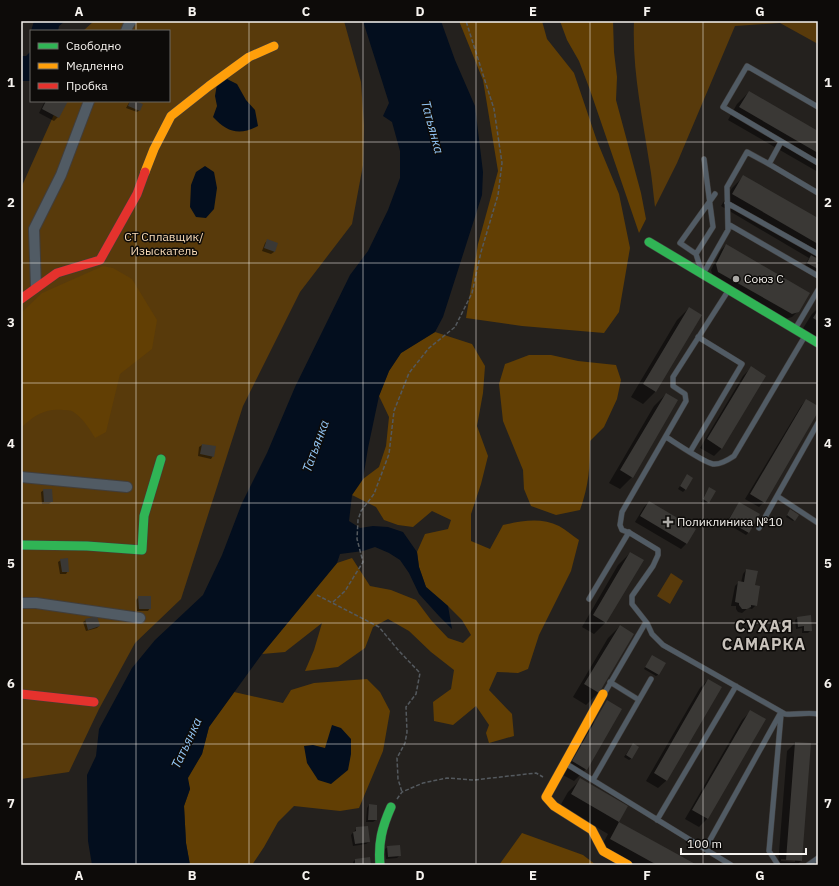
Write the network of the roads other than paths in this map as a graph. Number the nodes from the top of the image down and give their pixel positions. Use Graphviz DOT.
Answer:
graph roads {
  1 [pos="131,21"];
  2 [pos="126,30"];
  3 [pos="274,46"];
  4 [pos="89,102"];
  5 [pos="818,107"];
  6 [pos="781,142"];
  7 [pos="704,159"];
  8 [pos="769,164"];
  9 [pos="818,164"];
  10 [pos="818,193"];
  11 [pos="715,194"];
  12 [pos="710,202"];
  13 [pos="727,203"];
  14 [pos="728,224"];
  15 [pos="650,242"];
  16 [pos="696,254"];
  17 [pos="818,254"];
  18 [pos="703,274"];
  19 [pos="818,276"];
  20 [pos="36,287"];
  21 [pos="728,290"];
  22 [pos="818,290"];
  23 [pos="21,299"];
  24 [pos="795,329"];
  25 [pos="805,336"];
  26 [pos="698,337"];
  27 [pos="818,343"];
  28 [pos="818,423"];
  29 [pos="666,437"];
  30 [pos="690,452"];
  31 [pos="160,459"];
  32 [pos="21,477"];
  33 [pos="127,487"];
  34 [pos="777,496"];
  35 [pos="818,523"];
  36 [pos="759,528"];
  37 [pos="628,532"];
  38 [pos="21,545"];
  39 [pos="589,599"];
  40 [pos="21,603"];
  41 [pos="140,618"];
  42 [pos="646,622"];
  43 [pos="651,679"];
  44 [pos="610,682"];
  45 [pos="736,686"];
  46 [pos="21,694"];
  47 [pos="603,694"];
  48 [pos="639,700"];
  49 [pos="94,702"];
  50 [pos="781,712"];
  51 [pos="818,714"];
  52 [pos="565,763"];
  53 [pos="593,780"];
  54 [pos="391,807"];
  55 [pos="658,820"];
  56 [pos="705,849"];
  57 [pos="818,858"];
  58 [pos="380,865"];
  59 [pos="628,865"];
  60 [pos="731,865"];
  61 [pos="778,865"];
  62 [pos="808,865"];
  1 -- 2 [label="street"];
  3 -- 20 [label="street"];
  4 -- 20 [label="street"];
  5 -- 6 [label="lane"];
  6 -- 8 [label="lane"];
  6 -- 9 [label="lane"];
  7 -- 12 [label="lane"];
  8 -- 10 [label="lane"];
  8 -- 13 [label="lane"];
  11 -- 12 [label="lane"];
  12 -- 16 [label="lane"];
  12 -- 16 [label="lane"];
  13 -- 14 [label="lane"];
  13 -- 17 [label="lane"];
  14 -- 18 [label="lane"];
  14 -- 19 [label="lane"];
  15 -- 18 [label="street"];
  16 -- 18 [label="lane"];
  18 -- 21 [label="street"];
  20 -- 23 [label="street"];
  21 -- 24 [label="street"];
  21 -- 26 [label="lane"];
  22 -- 24 [label="lane"];
  24 -- 25 [label="street"];
  25 -- 27 [label="street"];
  25 -- 30 [label="lane"];
  26 -- 29 [label="lane"];
  26 -- 30 [label="lane"];
  28 -- 34 [label="lane"];
  29 -- 30 [label="lane"];
  29 -- 37 [label="lane"];
  31 -- 38 [label="street"];
  32 -- 33 [label="street"];
  34 -- 35 [label="lane"];
  34 -- 36 [label="lane"];
  37 -- 39 [label="lane"];
  37 -- 42 [label="lane"];
  40 -- 41 [label="street"];
  42 -- 44 [label="lane"];
  42 -- 45 [label="lane"];
  43 -- 48 [label="lane"];
  44 -- 47 [label="lane"];
  44 -- 48 [label="lane"];
  45 -- 50 [label="lane"];
  45 -- 55 [label="lane"];
  46 -- 49 [label="street"];
  47 -- 52 [label="street"];
  48 -- 53 [label="lane"];
  50 -- 51 [label="lane"];
  50 -- 56 [label="lane"];
  50 -- 61 [label="lane"];
  52 -- 53 [label="lane"];
  52 -- 59 [label="street"];
  53 -- 55 [label="lane"];
  54 -- 58 [label="street"];
  55 -- 56 [label="lane"];
  56 -- 60 [label="lane"];
  57 -- 62 [label="lane"];
}
